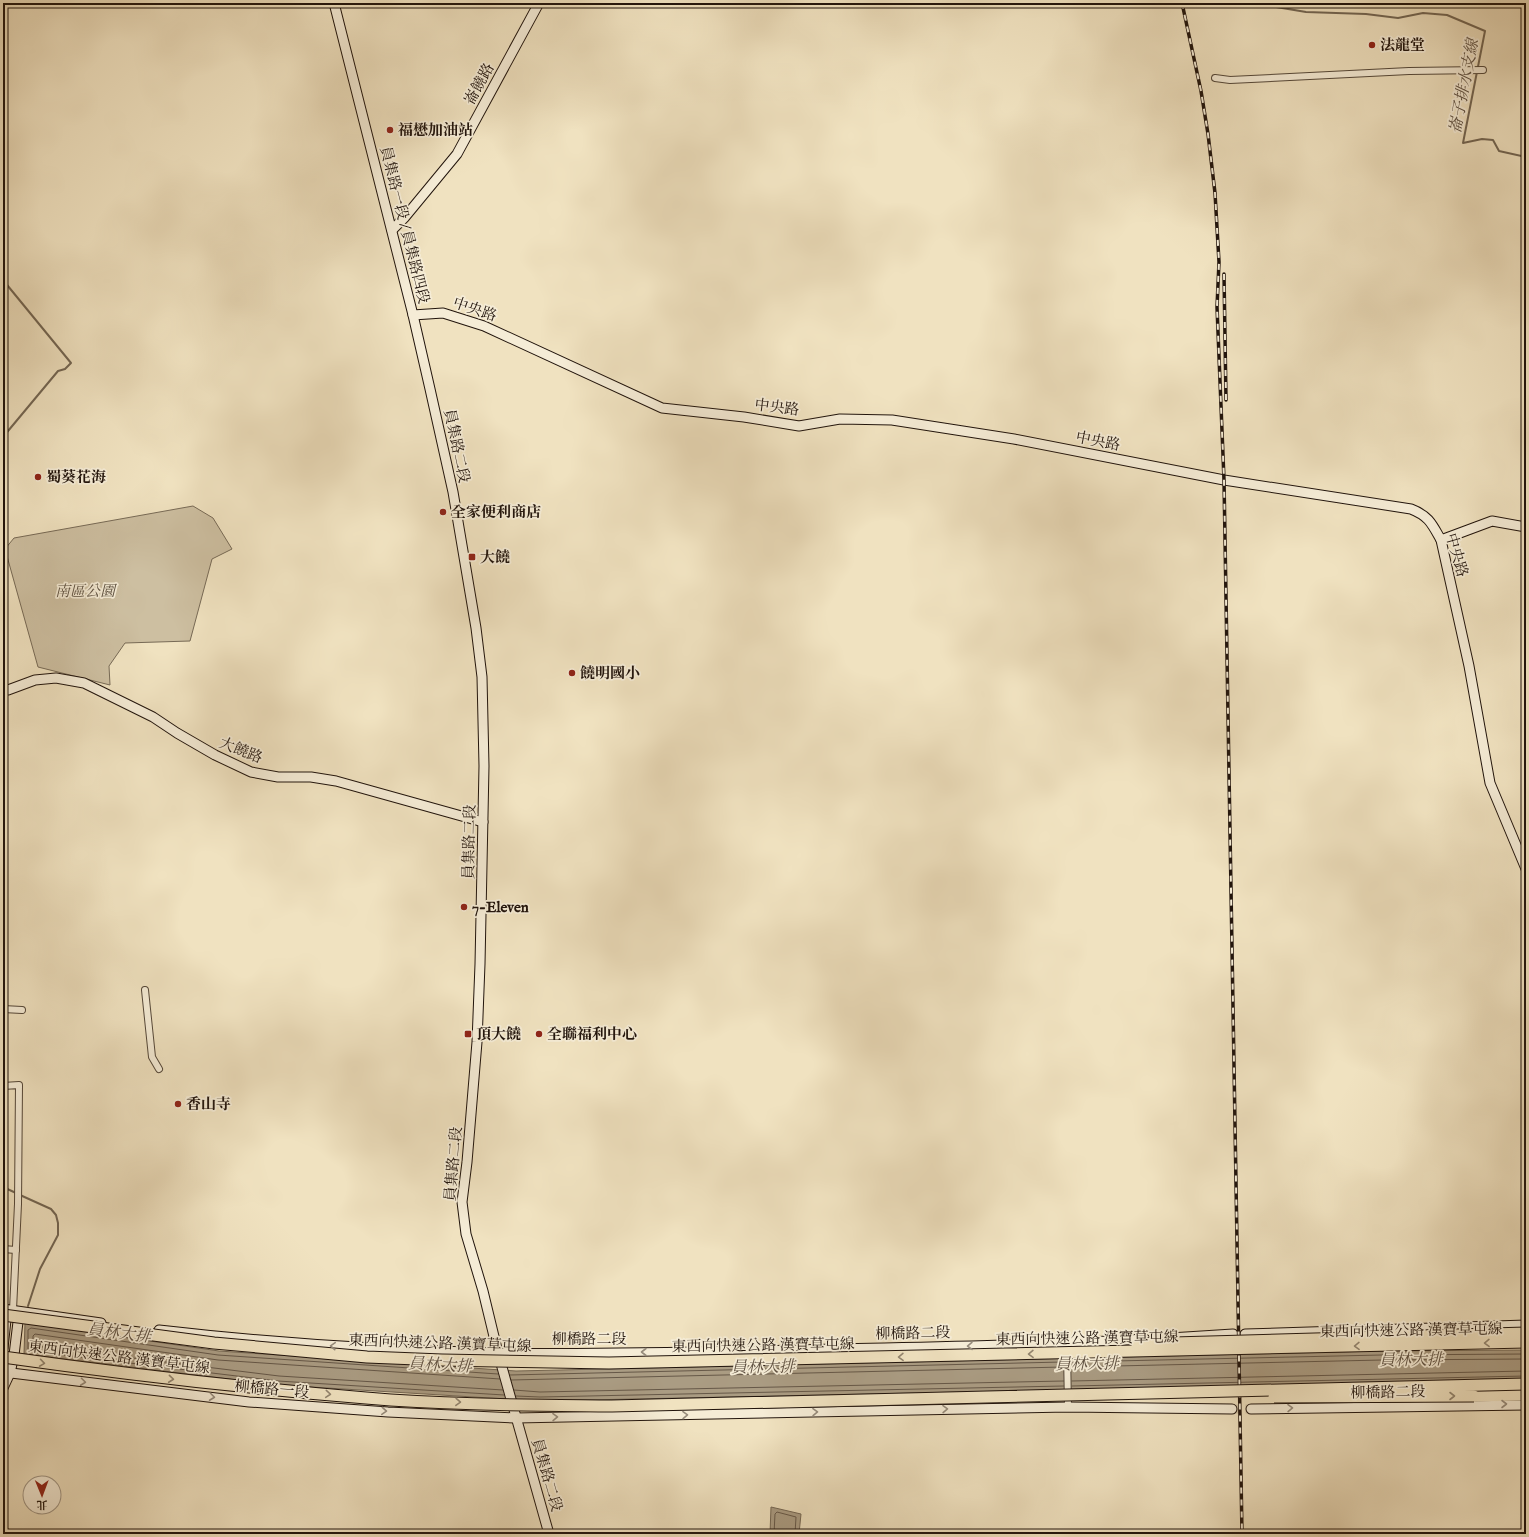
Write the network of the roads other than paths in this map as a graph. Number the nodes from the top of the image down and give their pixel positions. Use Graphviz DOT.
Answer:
graph roads {
  1 [pos="334,3"];
  2 [pos="539,3"];
  3 [pos="1482,70"];
  4 [pos="1215,78"];
  5 [pos="392,230"];
  6 [pos="413,315"];
  7 [pos="1526,528"];
  8 [pos="1441,540"];
  9 [pos="3,690"];
  10 [pos="484,822"];
  11 [pos="1526,869"];
  12 [pos="144,990"];
  13 [pos="3,1009"];
  14 [pos="22,1010"];
  15 [pos="159,1069"];
  16 [pos="3,1086"];
  17 [pos="3,1249"];
  18 [pos="16,1250"];
  19 [pos="3,1309"];
  20 [pos="13,1310"];
  21 [pos="4,1318"];
  22 [pos="1526,1325"];
  23 [pos="1526,1333"];
  24 [pos="1233,1334"];
  25 [pos="1244,1334"];
  26 [pos="1526,1342"];
  27 [pos="1067,1344"];
  28 [pos="3,1348"];
  29 [pos="498,1353"];
  30 [pos="1070,1355"];
  31 [pos="3,1358"];
  32 [pos="7,1372"];
  33 [pos="1526,1384"];
  34 [pos="3,1388"];
  35 [pos="1106,1393"];
  36 [pos="1526,1395"];
  37 [pos="1526,1404"];
  38 [pos="1068,1407"];
  39 [pos="1232,1409"];
  40 [pos="1251,1409"];
  41 [pos="516,1418"];
  42 [pos="3,1531"];
  43 [pos="12,1534"];
  44 [pos="549,1534"];
  1 -- 5 [label="main road, 員集路一段 / 員集路四段"];
  2 -- 5 [label="main road, 崙饒路"];
  3 -- 4 [label="street"];
  5 -- 6 [label="main road, 員集路一段 / 員集路四段"];
  6 -- 8 [label="main road, 中央路"];
  6 -- 10 [label="main road, 員集路二段"];
  7 -- 8 [label="main road"];
  8 -- 11 [label="main road, 中央路"];
  9 -- 10 [label="main road, 大饒路"];
  10 -- 29 [label="main road, 員集路二段"];
  12 -- 15 [label="street"];
  13 -- 14 [label="street"];
  16 -- 18 [label="street"];
  17 -- 18 [label="street"];
  18 -- 20 [label="street"];
  19 -- 20 [label="main road"];
  20 -- 21 [label="main road"];
  29 -- 20 [label="main road, one-way"];
  20 -- 32 [label="main road"];
  21 -- 28 [label="main road"];
  30 -- 21 [label="highway, 東西向快速公路 漢寶草屯線, one-way, bridge"];
  22 -- 25 [label="main road"];
  23 -- 30 [label="highway, bridge"];
  24 -- 27 [label="main road, 柳橋路二段"];
  26 -- 30 [label="highway, 東西向快速公路 漢寶草屯線, one-way, bridge"];
  27 -- 29 [label="main road, 柳橋路二段, one-way"];
  27 -- 30 [label="street"];
  29 -- 41 [label="main road, 員集路二段"];
  30 -- 38 [label="street"];
  31 -- 35 [label="highway, 東西向快速公路 漢寶草屯線, one-way, bridge"];
  32 -- 34 [label="main road"];
  32 -- 41 [label="main road, 柳橋路一段, one-way"];
  33 -- 35 [label="highway, 東西向快速公路 漢寶草屯線, bridge"];
  35 -- 36 [label="highway, one-way, bridge"];
  40 -- 37 [label="main road, 柳橋路二段, one-way"];
  38 -- 39 [label="main road"];
  41 -- 38 [label="main road, one-way"];
  41 -- 44 [label="main road, 員集路二段"];
  42 -- 43 [label="street"];
}
